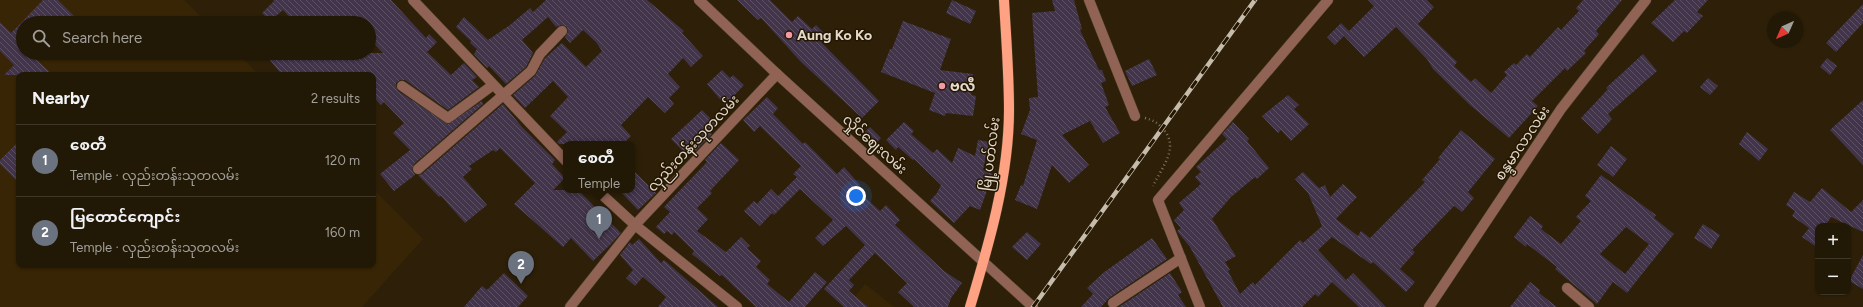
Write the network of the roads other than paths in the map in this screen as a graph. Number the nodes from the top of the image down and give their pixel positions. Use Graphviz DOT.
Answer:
graph roads {
  1 [pos="413,0"];
  2 [pos="699,0"];
  3 [pos="1004,0"];
  4 [pos="1089,0"];
  5 [pos="1328,0"];
  6 [pos="1646,0"];
  7 [pos="562,31"];
  8 [pos="777,74"];
  9 [pos="493,85"];
  10 [pos="402,86"];
  11 [pos="503,96"];
  12 [pos="1135,116"];
  13 [pos="563,158"];
  14 [pos="418,169"];
  15 [pos="600,193"];
  16 [pos="635,225"];
  17 [pos="1181,258"];
  18 [pos="984,262"];
  19 [pos="1567,288"];
  20 [pos="1113,303"];
  21 [pos="570,307"];
  22 [pos="737,307"];
  23 [pos="970,307"];
  24 [pos="1033,307"];
  25 [pos="1200,307"];
  26 [pos="1429,307"];
  27 [pos="1589,307"];
  1 -- 9 [label="street"];
  2 -- 8 [label="street, လှိုင်ဈေးလမ်း"];
  3 -- 18 [label="main road, မြို့ပတ်လမ်း"];
  4 -- 12 [label="street"];
  5 -- 17 [label="street"];
  6 -- 26 [label="street, စန္ဒမာလာလမ်း"];
  7 -- 11 [label="street"];
  8 -- 16 [label="street, လှည်းတန်းသုတလမ်း"];
  8 -- 18 [label="street, လှိုင်ဈေးလမ်း"];
  9 -- 10 [label="street"];
  9 -- 11 [label="street"];
  11 -- 13 [label="street"];
  11 -- 14 [label="street"];
  15 -- 16 [label="street"];
  16 -- 21 [label="street, လှည်းတန်းသုတလမ်း"];
  16 -- 22 [label="street"];
  17 -- 20 [label="street"];
  17 -- 25 [label="street"];
  18 -- 23 [label="main road, မြို့ပတ်လမ်း"];
  18 -- 24 [label="street, လှိုင်ဈေးလမ်း"];
  19 -- 27 [label="street"];
}
